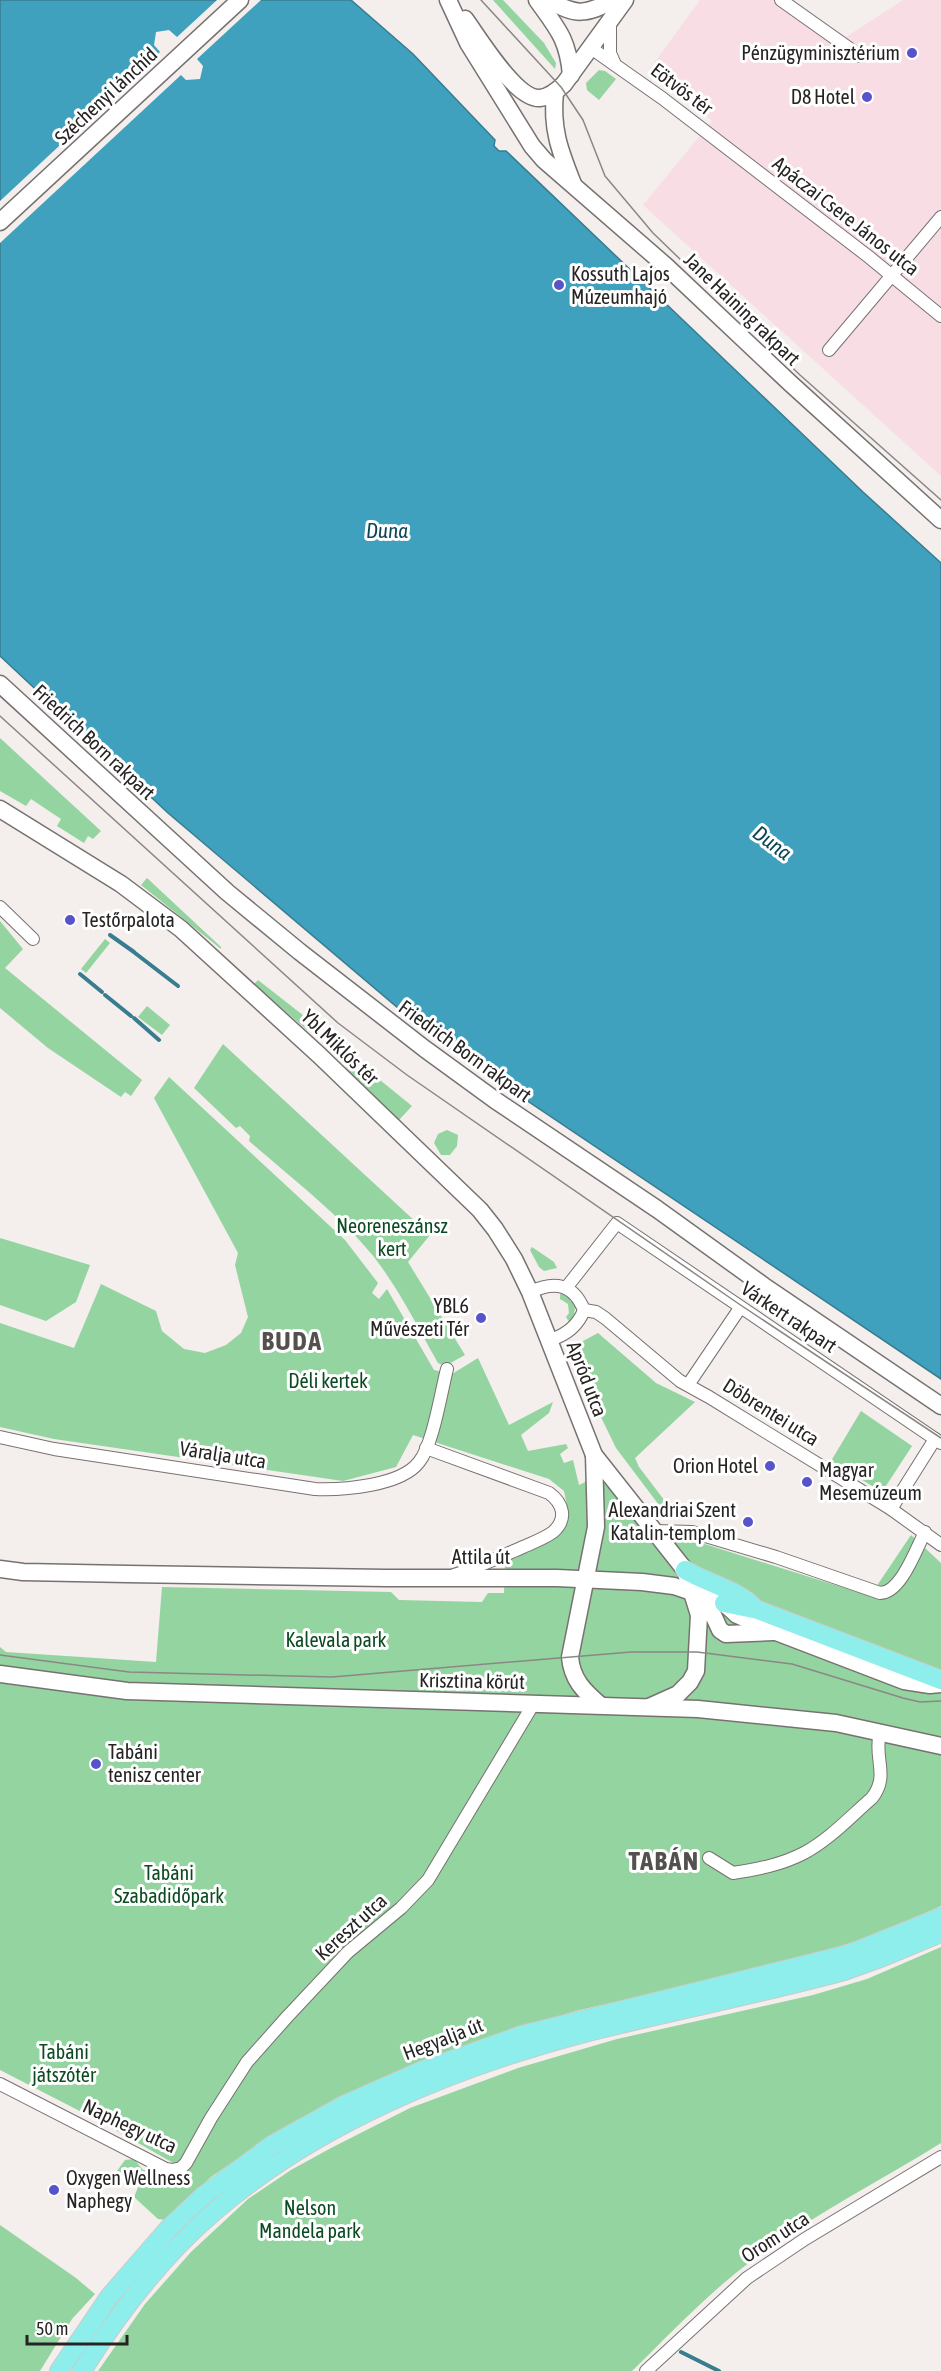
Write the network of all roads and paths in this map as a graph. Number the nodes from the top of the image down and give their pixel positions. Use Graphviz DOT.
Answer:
graph roads {
  1 [pos="240,0"];
  2 [pos="449,0"];
  3 [pos="537,0"];
  4 [pos="548,0"];
  5 [pos="614,0"];
  6 [pos="625,0"];
  7 [pos="781,0"];
  8 [pos="610,23"];
  9 [pos="554,25"];
  10 [pos="591,48"];
  11 [pos="860,56"];
  12 [pos="614,62"];
  13 [pos="571,75"];
  14 [pos="555,92"];
  15 [pos="725,147"];
  16 [pos="574,188"];
  17 [pos="941,217"];
  18 [pos="0,222"];
  19 [pos="892,276"];
  20 [pos="941,316"];
  21 [pos="829,351"];
  22 [pos="941,520"];
  23 [pos="0,684"];
  24 [pos="0,809"];
  25 [pos="0,908"];
  26 [pos="33,939"];
  27 [pos="566,1288"];
  28 [pos="530,1292"];
  29 [pos="740,1308"];
  30 [pos="584,1310"];
  31 [pos="541,1318"];
  32 [pos="550,1340"];
  33 [pos="447,1369"];
  34 [pos="688,1385"];
  35 [pos="941,1406"];
  36 [pos="0,1437"];
  37 [pos="938,1441"];
  38 [pos="426,1448"];
  39 [pos="594,1455"];
  40 [pos="891,1509"];
  41 [pos="654,1531"];
  42 [pos="925,1532"];
  43 [pos="941,1545"];
  44 [pos="0,1569"];
  45 [pos="685,1570"];
  46 [pos="447,1577"];
  47 [pos="587,1579"];
  48 [pos="693,1592"];
  49 [pos="724,1603"];
  50 [pos="758,1610"];
  51 [pos="779,1626"];
  52 [pos="0,1674"];
  53 [pos="941,1682"];
  54 [pos="534,1703"];
  55 [pos="600,1705"];
  56 [pos="649,1707"];
  57 [pos="880,1732"];
  58 [pos="941,1746"];
  59 [pos="709,1858"];
  60 [pos="941,1917"];
  61 [pos="941,1933"];
  62 [pos="0,2084"];
  63 [pos="941,2157"];
  64 [pos="181,2168"];
  65 [pos="59,2371"];
  66 [pos="82,2371"];
  67 [pos="646,2371"];
  1 -- 18 [label="main road, Széchenyi lánchíd"];
  2 -- 14 [label="main road"];
  2 -- 16 [label="main road, Jane Haining rakpart"];
  3 -- 9 [label="main road"];
  4 -- 5 [label="main road"];
  6 -- 8 [label="main road"];
  7 -- 11 [label="street"];
  8 -- 10 [label="main road"];
  8 -- 12 [label="street"];
  9 -- 10 [label="main road"];
  9 -- 13 [label="main road"];
  10 -- 12 [label="street, Eötvös tér"];
  10 -- 13 [label="main road"];
  12 -- 15 [label="street, Eötvös tér"];
  13 -- 14 [label="main road"];
  14 -- 16 [label="main road"];
  15 -- 19 [label="street, Apáczai Csere János utca"];
  16 -- 22 [label="main road, Jane Haining rakpart"];
  17 -- 19 [label="street"];
  19 -- 20 [label="street, Apáczai Csere János utca"];
  19 -- 21 [label="street"];
  23 -- 35 [label="main road, Friedrich Born rakpart"];
  24 -- 28 [label="main road, Ybl Miklós tér"];
  25 -- 26 [label="street"];
  27 -- 28 [label="street"];
  27 -- 29 [label="street, Várkert rakpart"];
  27 -- 30 [label="street, Döbrentei utca"];
  28 -- 31 [label="main road, Ybl Miklós tér"];
  29 -- 34 [label="street"];
  29 -- 37 [label="street, Várkert rakpart"];
  30 -- 32 [label="street"];
  30 -- 34 [label="street, Döbrentei utca"];
  31 -- 32 [label="main road, Apród utca"];
  32 -- 39 [label="main road, Apród utca"];
  33 -- 38 [label="street, Váralja utca"];
  34 -- 40 [label="street, Döbrentei utca"];
  36 -- 38 [label="street, Váralja utca"];
  37 -- 40 [label="street"];
  38 -- 46 [label="street"];
  39 -- 41 [label="main road, Apród utca"];
  39 -- 47 [label="main road, Apród utca"];
  40 -- 42 [label="street, Döbrentei utca"];
  41 -- 42 [label="street"];
  41 -- 45 [label="main road, Apród utca"];
  42 -- 43 [label="street, Döbrentei utca"];
  44 -- 46 [label="main road, Attila út"];
  45 -- 48 [label="main road, Apród utca"];
  45 -- 50 [label="main road"];
  46 -- 47 [label="main road, Attila út"];
  47 -- 48 [label="main road, Attila út"];
  47 -- 55 [label="main road"];
  48 -- 49 [label="main road, Attila út"];
  48 -- 51 [label="main road"];
  48 -- 56 [label="main road"];
  49 -- 50 [label="main road"];
  49 -- 51 [label="main road, Attila út"];
  50 -- 51 [label="main road"];
  51 -- 53 [label="main road"];
  52 -- 54 [label="main road, Krisztina körút"];
  54 -- 55 [label="main road, Krisztina körút"];
  54 -- 64 [label="street, Kereszt utca"];
  55 -- 56 [label="main road, Krisztina körút"];
  56 -- 57 [label="main road, Krisztina körút"];
  57 -- 58 [label="main road, Krisztina körút"];
  57 -- 59 [label="street"];
  60 -- 65 [label="main road, Hegyalja út"];
  61 -- 66 [label="main road, Hegyalja út"];
  62 -- 64 [label="street, Naphegy utca"];
  63 -- 67 [label="street, Orom utca"];
}
